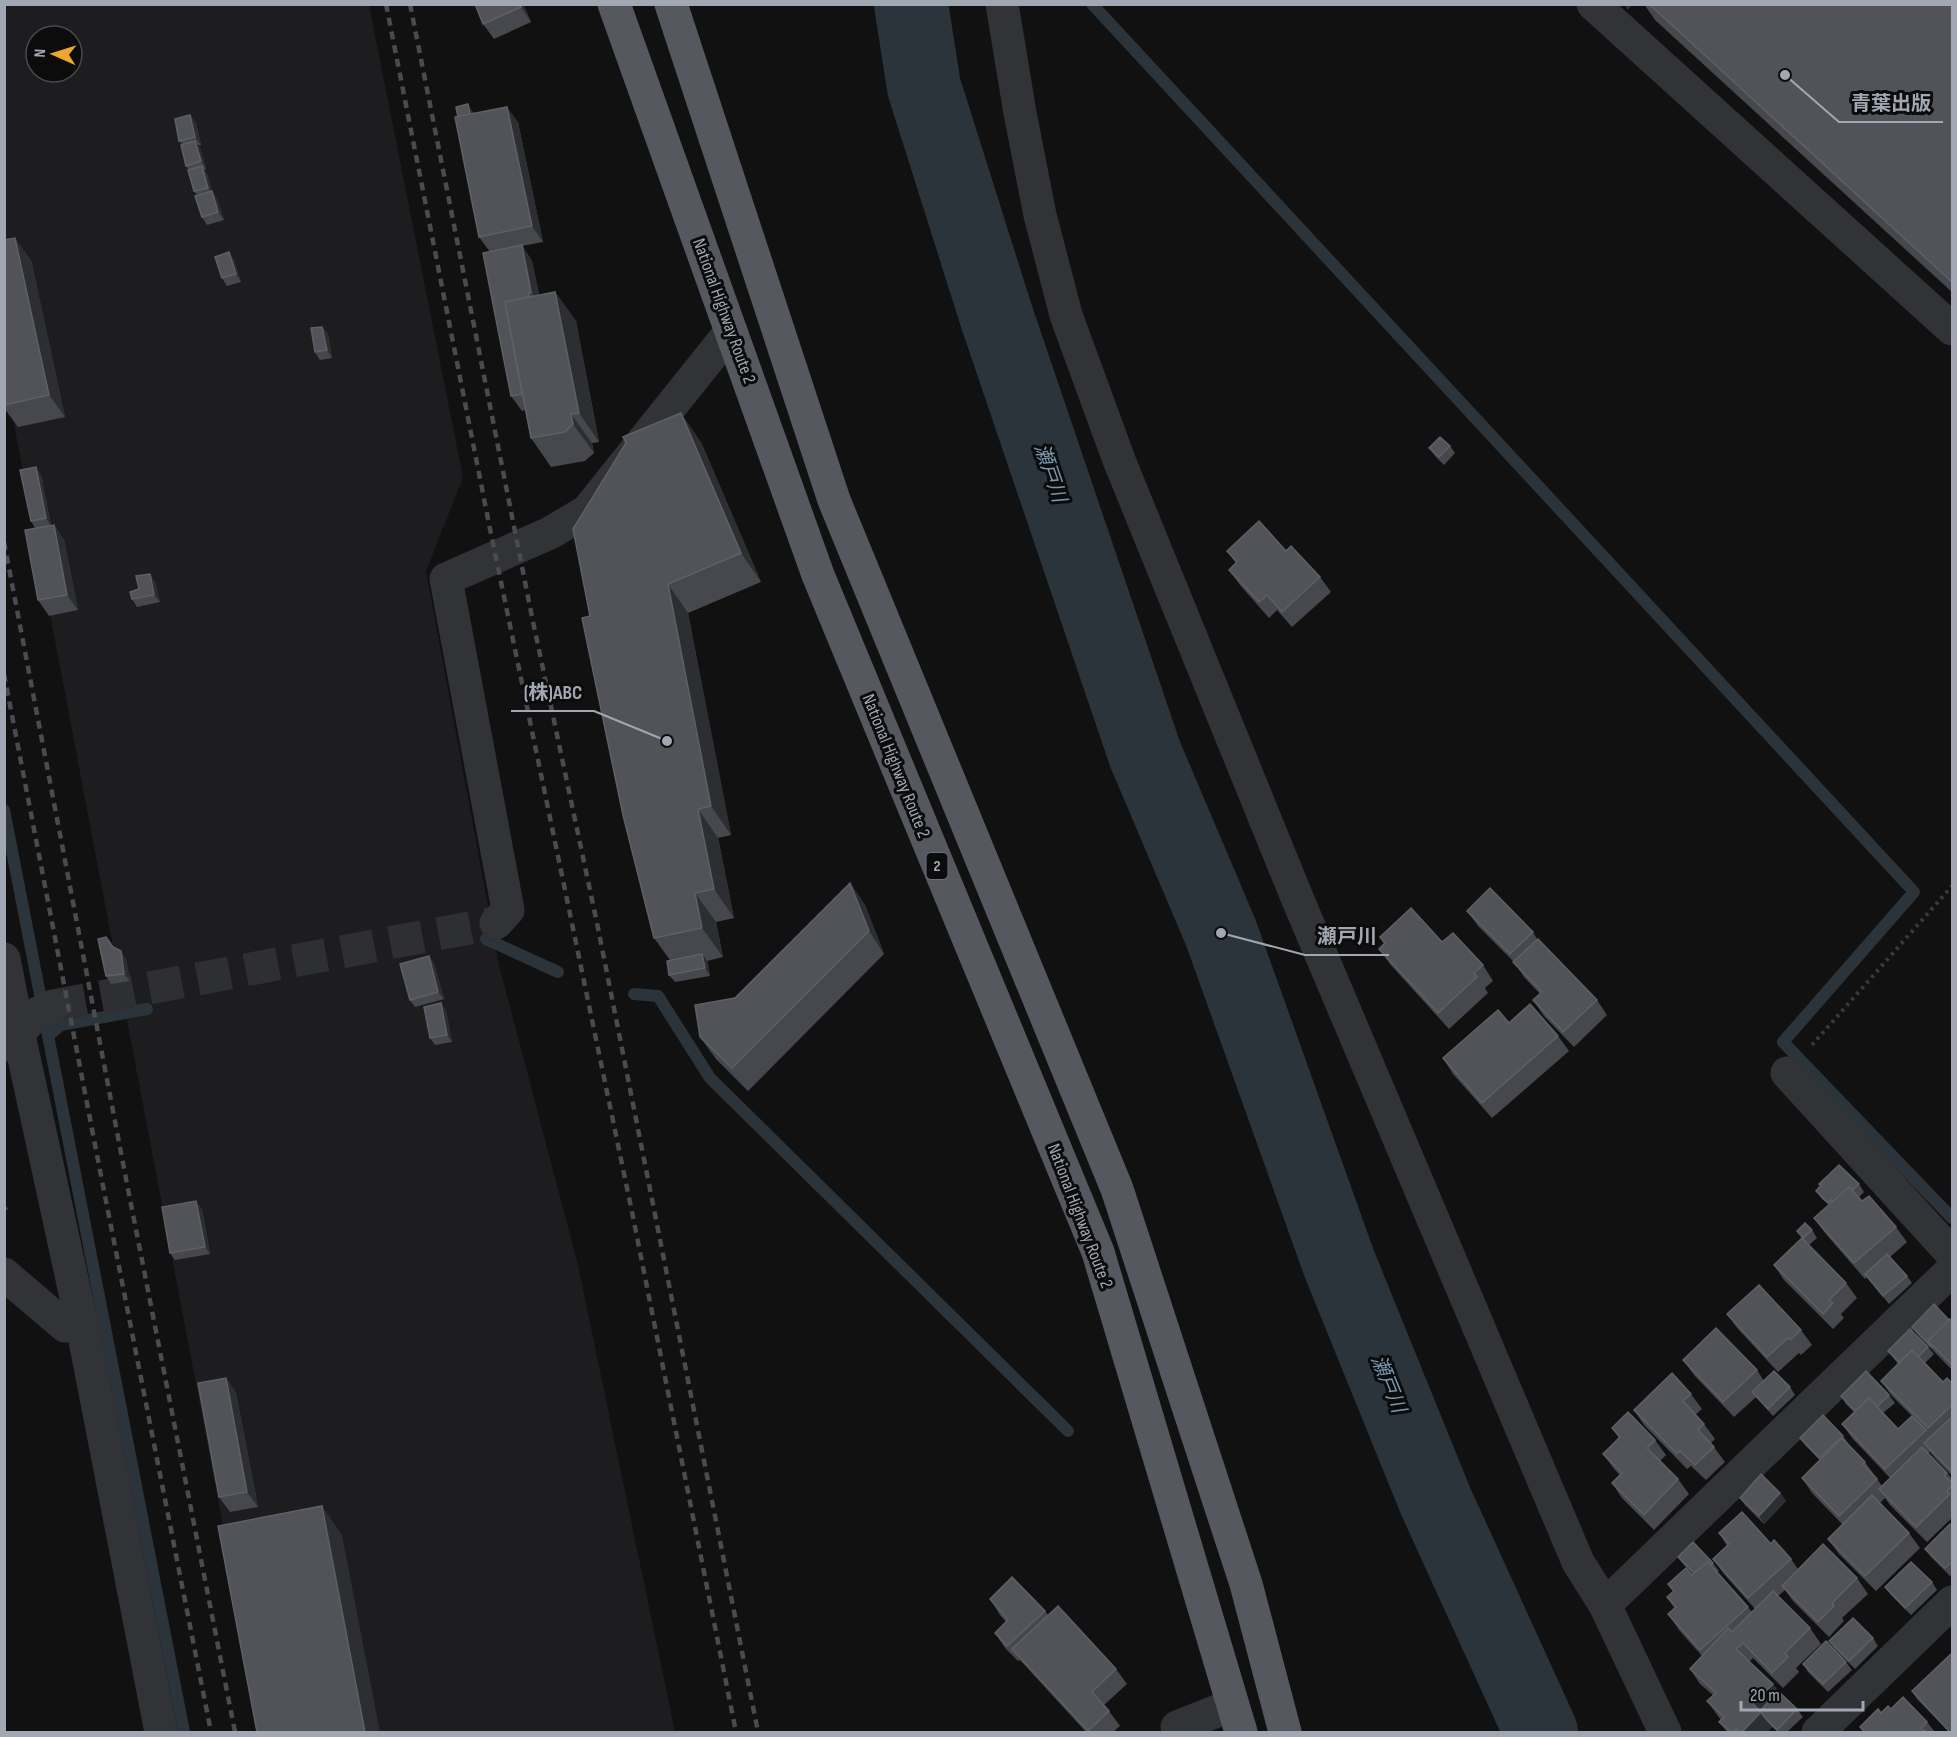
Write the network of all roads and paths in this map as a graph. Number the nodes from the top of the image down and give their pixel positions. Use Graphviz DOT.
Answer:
graph roads {
  1 [pos="614,4"];
  2 [pos="671,4"];
  3 [pos="1002,4"];
  4 [pos="1593,4"];
  5 [pos="1953,329"];
  6 [pos="731,332"];
  7 [pos="1953,886"];
  8 [pos="496,923"];
  9 [pos="4,959"];
  10 [pos="28,1026"];
  11 [pos="1796,1063"];
  12 [pos="1953,1254"];
  13 [pos="1953,1270"];
  14 [pos="4,1274"];
  15 [pos="82,1325"];
  16 [pos="1953,1602"];
  17 [pos="1605,1605"];
  18 [pos="1237,1719"];
  19 [pos="1175,1731"];
  20 [pos="161,1732"];
  21 [pos="1286,1732"];
  22 [pos="1665,1732"];
  23 [pos="1818,1732"];
  1 -- 6 [label="highway, National Highway Route 2 / 2"];
  2 -- 21 [label="highway"];
  3 -- 17 [label="street"];
  4 -- 5 [label="street"];
  6 -- 8 [label="street"];
  6 -- 18 [label="highway, National Highway Route 2 / 2"];
  7 -- 11 [label="path"];
  9 -- 10 [label="street"];
  10 -- 15 [label="street"];
  11 -- 12 [label="street"];
  13 -- 17 [label="street"];
  14 -- 15 [label="street"];
  15 -- 20 [label="street"];
  16 -- 23 [label="street"];
  17 -- 22 [label="street"];
  18 -- 19 [label="street"];
}
